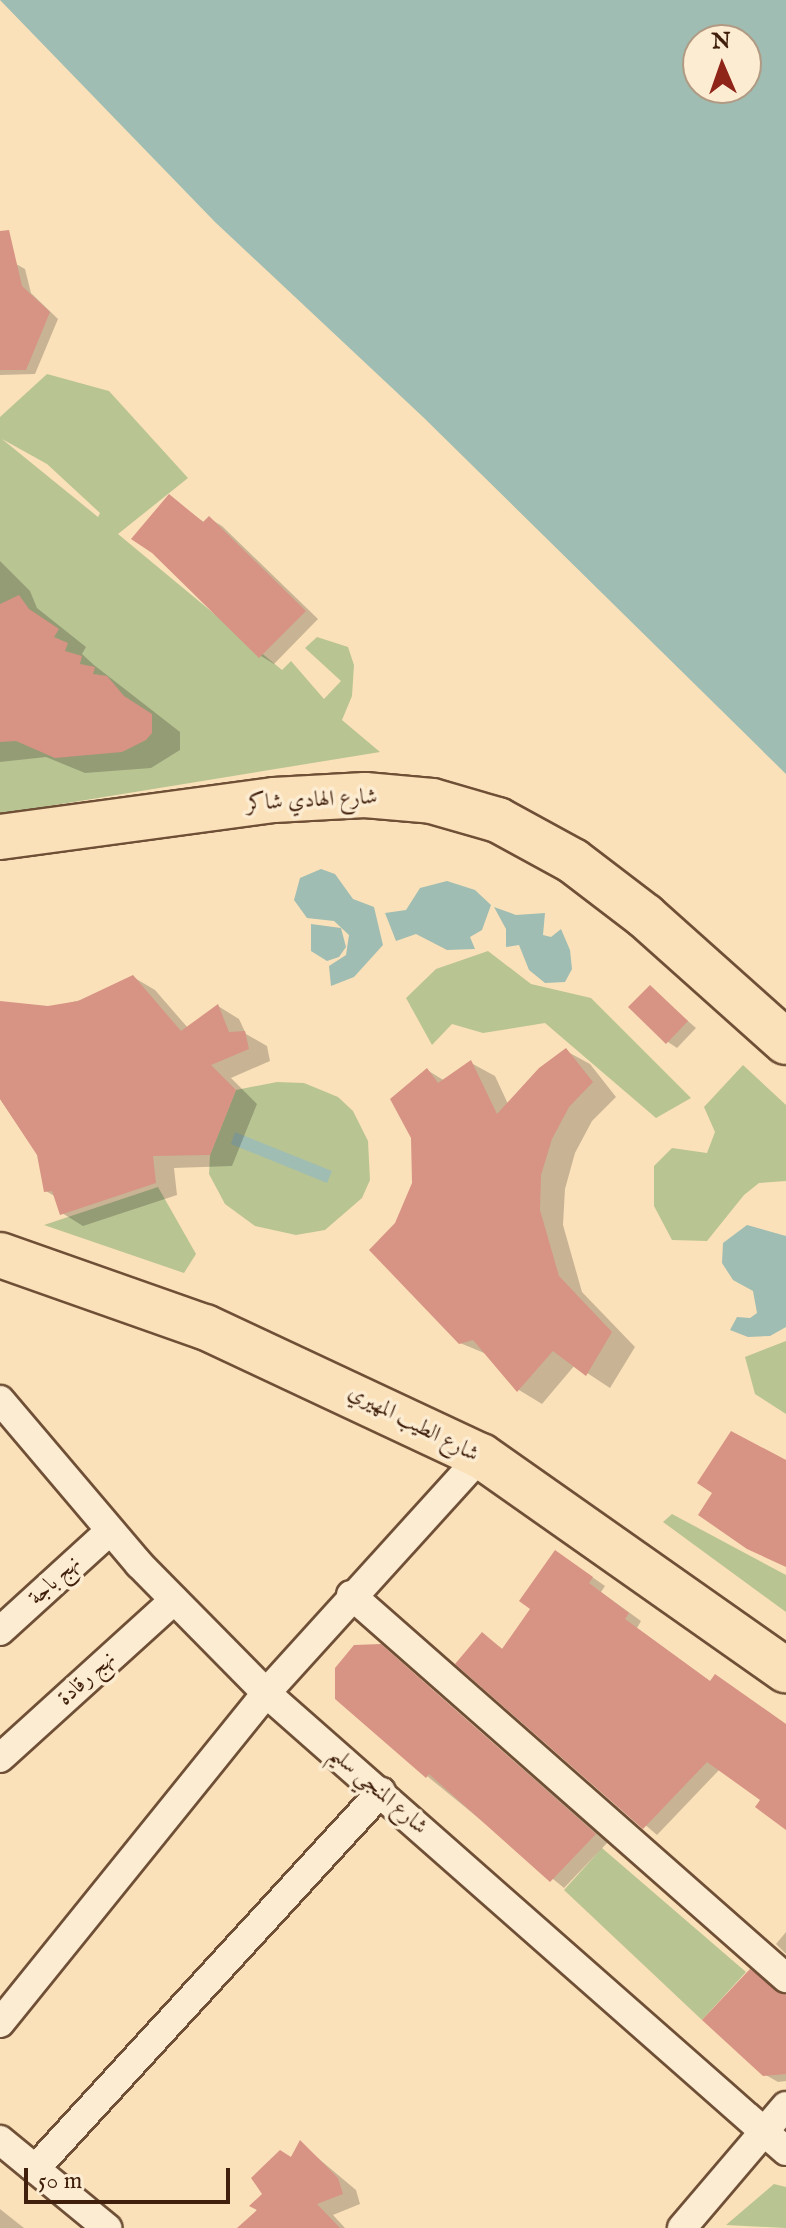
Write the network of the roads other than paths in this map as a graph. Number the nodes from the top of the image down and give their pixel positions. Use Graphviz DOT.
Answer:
graph roads {
  1 [pos="0,837"];
  2 [pos="786,1042"];
  3 [pos="0,1255"];
  4 [pos="0,1400"];
  5 [pos="481,1456"];
  6 [pos="110,1531"];
  7 [pos="351,1595"];
  8 [pos="174,1600"];
  9 [pos="0,1631"];
  10 [pos="786,1670"];
  11 [pos="266,1693"];
  12 [pos="0,1758"];
  13 [pos="381,1792"];
  14 [pos="786,1978"];
  15 [pos="0,2023"];
  16 [pos="786,2106"];
  17 [pos="764,2132"];
  18 [pos="0,2140"];
  19 [pos="786,2151"];
  20 [pos="35,2169"];
  21 [pos="692,2225"];
  22 [pos="107,2228"];
  1 -- 2 [label="main road, شارع الهادي شاكر"];
  3 -- 5 [label="main road, شارع الطيب المهيري"];
  4 -- 6 [label="street, شارع المنجي سليم"];
  5 -- 7 [label="street"];
  5 -- 10 [label="main road, شارع الطيب المهيري"];
  6 -- 8 [label="street, شارع المنجي سليم"];
  6 -- 9 [label="street, نهج باجة"];
  7 -- 11 [label="street"];
  7 -- 14 [label="street"];
  8 -- 11 [label="street, شارع المنجي سليم"];
  8 -- 12 [label="street, نهج رقادة"];
  11 -- 13 [label="street, شارع المنجي سليم"];
  11 -- 15 [label="street"];
  13 -- 17 [label="street, شارع المنجي سليم"];
  13 -- 20 [label="street"];
  16 -- 17 [label="street"];
  17 -- 19 [label="street, شارع المنجي سليم"];
  17 -- 21 [label="street"];
  18 -- 20 [label="street"];
  20 -- 22 [label="street"];
}
